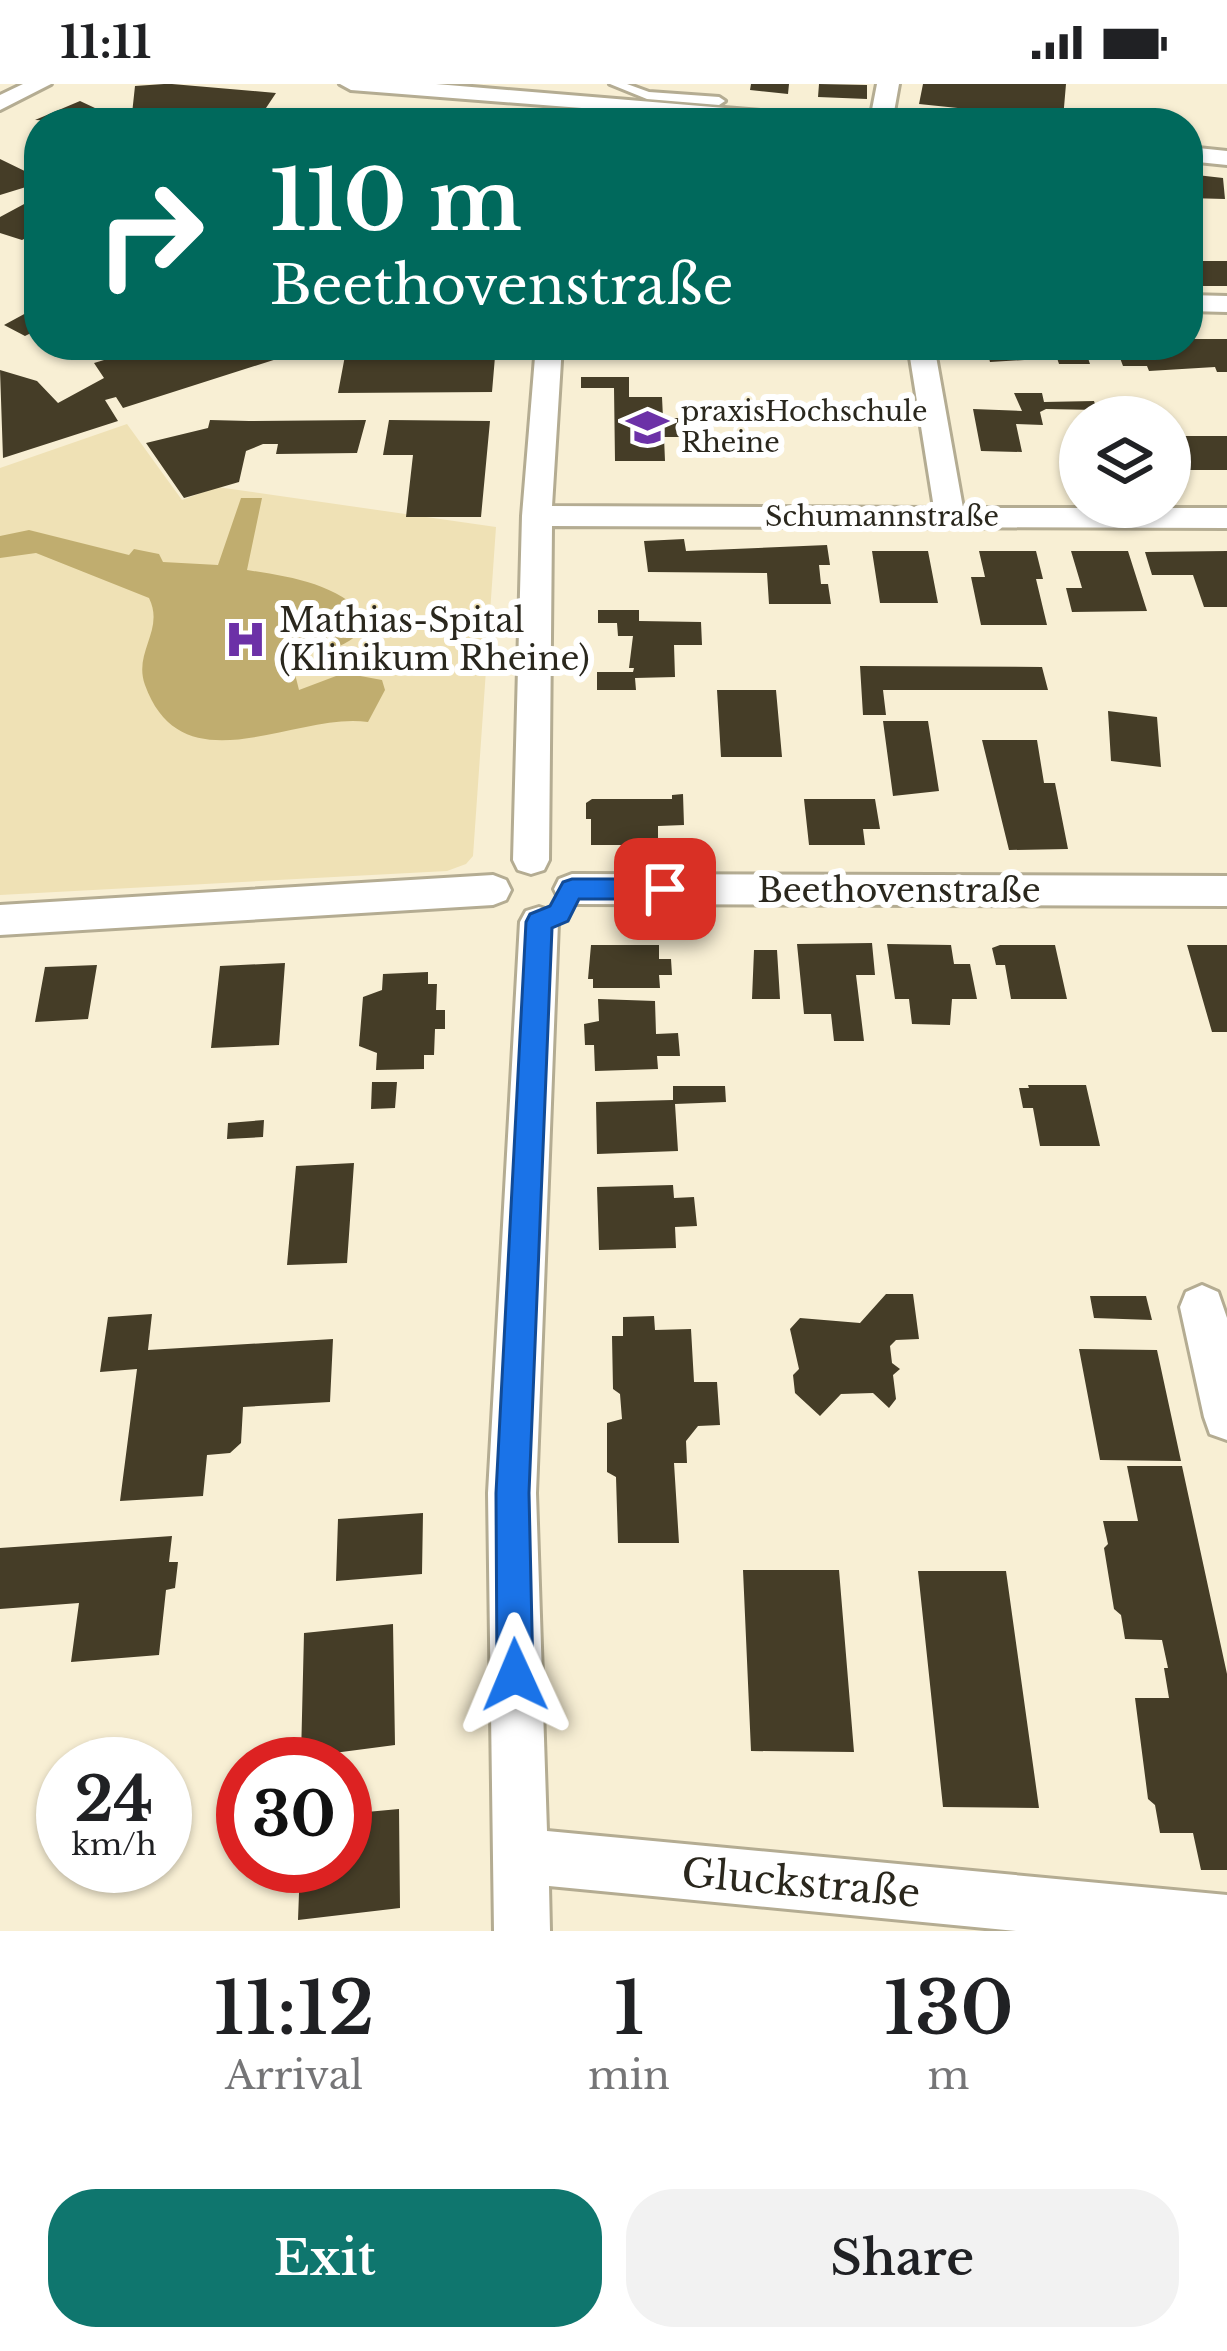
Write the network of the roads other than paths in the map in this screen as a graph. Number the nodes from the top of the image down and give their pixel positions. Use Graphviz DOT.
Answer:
graph roads {
  1 [pos="40,84"];
  2 [pos="351,84"];
  3 [pos="616,84"];
  4 [pos="723,84"];
  5 [pos="648,90"];
  6 [pos="562,102"];
  7 [pos="0,103"];
  8 [pos="718,106"];
  9 [pos="735,108"];
  10 [pos="548,360"];
  11 [pos="924,360"];
  12 [pos="537,516"];
  13 [pos="950,516"];
  14 [pos="1227,518"];
  15 [pos="530,860"];
  16 [pos="494,890"];
  17 [pos="1227,892"];
  18 [pos="555,905"];
  19 [pos="0,920"];
  20 [pos="1202,1306"];
  21 [pos="1227,1417"];
  22 [pos="518,1856"];
  23 [pos="1227,1922"];
  24 [pos="521,1931"];
  1 -- 7 [label="street"];
  2 -- 6 [label="street"];
  3 -- 5 [label="lane"];
  4 -- 8 [label="lane"];
  5 -- 8 [label="lane"];
  6 -- 8 [label="street"];
  8 -- 9 [label="street"];
  10 -- 12 [label="street"];
  11 -- 13 [label="street"];
  12 -- 13 [label="street, Schumannstraße"];
  12 -- 15 [label="street"];
  13 -- 14 [label="street, Schumannstraße"];
  15 -- 16 [label="street"];
  15 -- 18 [label="street"];
  16 -- 18 [label="street"];
  16 -- 19 [label="street"];
  17 -- 18 [label="street, Beethovenstraße"];
  18 -- 22 [label="street"];
  20 -- 21 [label="street"];
  22 -- 23 [label="street, Gluckstraße"];
  22 -- 24 [label="street"];
}
